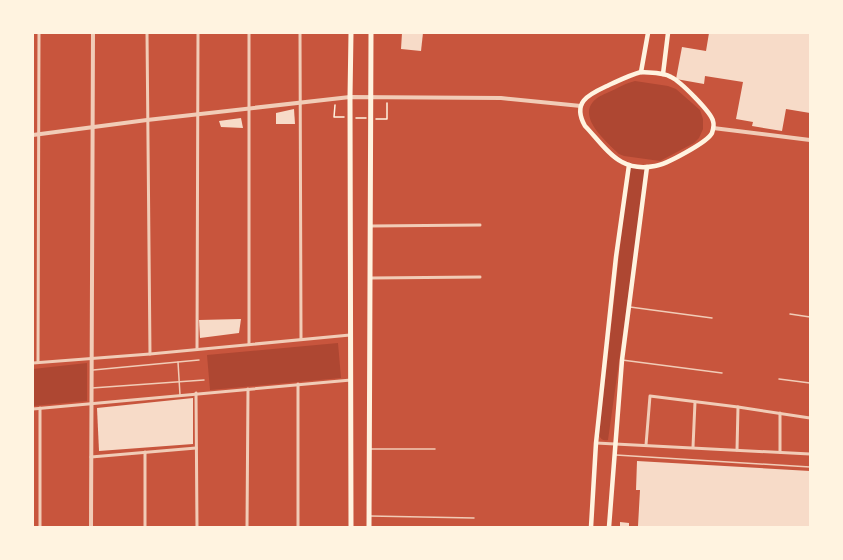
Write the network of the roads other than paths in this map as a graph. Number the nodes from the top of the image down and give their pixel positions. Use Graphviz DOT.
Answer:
graph roads {
  1 [pos="39,33"];
  2 [pos="93,33"];
  3 [pos="147,33"];
  4 [pos="198,33"];
  5 [pos="249,33"];
  6 [pos="300,33"];
  7 [pos="351,33"];
  8 [pos="371,33"];
  9 [pos="648,33"];
  10 [pos="668,33"];
  11 [pos="641,72"];
  12 [pos="663,74"];
  13 [pos="372,96"];
  14 [pos="350,97"];
  15 [pos="300,103"];
  16 [pos="581,106"];
  17 [pos="249,108"];
  18 [pos="198,114"];
  19 [pos="147,120"];
  20 [pos="93,127"];
  21 [pos="713,128"];
  22 [pos="39,134"];
  23 [pos="33,135"];
  24 [pos="810,140"];
  25 [pos="629,165"];
  26 [pos="647,167"];
  27 [pos="480,225"];
  28 [pos="371,226"];
  29 [pos="480,277"];
  30 [pos="371,278"];
  31 [pos="628,307"];
  32 [pos="790,314"];
  33 [pos="810,317"];
  34 [pos="712,318"];
  35 [pos="350,335"];
  36 [pos="301,339"];
  37 [pos="249,344"];
  38 [pos="197,349"];
  39 [pos="150,354"];
  40 [pos="92,358"];
  41 [pos="199,360"];
  42 [pos="622,360"];
  43 [pos="38,362"];
  44 [pos="178,362"];
  45 [pos="33,363"];
  46 [pos="92,370"];
  47 [pos="722,373"];
  48 [pos="779,379"];
  49 [pos="204,380"];
  50 [pos="350,380"];
  51 [pos="179,382"];
  52 [pos="810,383"];
  53 [pos="298,384"];
  54 [pos="92,388"];
  55 [pos="248,388"];
  56 [pos="196,393"];
  57 [pos="180,395"];
  58 [pos="695,402"];
  59 [pos="92,403"];
  60 [pos="738,407"];
  61 [pos="40,408"];
  62 [pos="33,409"];
  63 [pos="780,413"];
  64 [pos="810,418"];
  65 [pos="596,443"];
  66 [pos="615,444"];
  67 [pos="646,445"];
  68 [pos="692,447"];
  69 [pos="196,448"];
  70 [pos="370,448"];
  71 [pos="435,449"];
  72 [pos="736,450"];
  73 [pos="145,452"];
  74 [pos="780,452"];
  75 [pos="614,454"];
  76 [pos="810,454"];
  77 [pos="91,457"];
  78 [pos="810,467"];
  79 [pos="369,516"];
  80 [pos="474,518"];
  81 [pos="40,527"];
  82 [pos="91,527"];
  83 [pos="145,527"];
  84 [pos="197,527"];
  85 [pos="247,527"];
  86 [pos="298,527"];
  87 [pos="351,527"];
  88 [pos="369,527"];
  89 [pos="591,527"];
  90 [pos="609,527"];
  1 -- 22 [label="street"];
  2 -- 20 [label="street"];
  3 -- 19 [label="street"];
  4 -- 18 [label="street"];
  5 -- 17 [label="street"];
  6 -- 15 [label="street"];
  7 -- 14 [label="main road"];
  8 -- 13 [label="main road"];
  9 -- 11 [label="main road"];
  10 -- 12 [label="main road"];
  11 -- 12 [label="main road"];
  11 -- 16 [label="main road"];
  12 -- 21 [label="main road"];
  13 -- 14 [label="street"];
  13 -- 16 [label="street"];
  13 -- 28 [label="main road"];
  14 -- 15 [label="street"];
  14 -- 35 [label="main road"];
  15 -- 17 [label="street"];
  15 -- 36 [label="street"];
  16 -- 25 [label="main road"];
  17 -- 18 [label="street"];
  17 -- 37 [label="street"];
  18 -- 19 [label="street"];
  18 -- 38 [label="street"];
  19 -- 20 [label="street"];
  19 -- 39 [label="street"];
  20 -- 22 [label="street"];
  20 -- 40 [label="street"];
  21 -- 24 [label="street"];
  21 -- 26 [label="main road"];
  22 -- 23 [label="street"];
  22 -- 43 [label="street"];
  25 -- 26 [label="main road"];
  25 -- 65 [label="main road"];
  26 -- 31 [label="main road"];
  27 -- 28 [label="street"];
  28 -- 30 [label="main road"];
  29 -- 30 [label="street"];
  30 -- 70 [label="main road"];
  31 -- 34 [label="lane"];
  31 -- 42 [label="main road"];
  32 -- 33 [label="lane"];
  35 -- 36 [label="street"];
  35 -- 50 [label="main road"];
  36 -- 37 [label="street"];
  37 -- 38 [label="street"];
  38 -- 39 [label="street"];
  39 -- 40 [label="street"];
  40 -- 43 [label="street"];
  40 -- 46 [label="street"];
  41 -- 44 [label="lane"];
  42 -- 47 [label="lane"];
  42 -- 66 [label="main road"];
  43 -- 45 [label="street"];
  44 -- 46 [label="lane"];
  44 -- 51 [label="lane"];
  46 -- 54 [label="street"];
  48 -- 52 [label="lane"];
  49 -- 51 [label="lane"];
  50 -- 53 [label="street"];
  50 -- 87 [label="main road"];
  51 -- 54 [label="lane"];
  51 -- 57 [label="lane"];
  53 -- 55 [label="street"];
  53 -- 86 [label="street"];
  54 -- 59 [label="street"];
  55 -- 56 [label="street"];
  55 -- 85 [label="street"];
  56 -- 57 [label="street"];
  56 -- 69 [label="street"];
  57 -- 59 [label="street"];
  58 -- 60 [label="street"];
  58 -- 67 [label="street"];
  58 -- 68 [label="street"];
  59 -- 61 [label="street"];
  59 -- 77 [label="street"];
  60 -- 63 [label="street"];
  60 -- 72 [label="street"];
  61 -- 62 [label="street"];
  61 -- 81 [label="street"];
  63 -- 64 [label="street"];
  63 -- 74 [label="street"];
  65 -- 66 [label="street"];
  65 -- 89 [label="main road"];
  66 -- 67 [label="street"];
  66 -- 75 [label="main road"];
  67 -- 68 [label="street"];
  68 -- 72 [label="street"];
  69 -- 73 [label="street"];
  69 -- 84 [label="street"];
  70 -- 71 [label="lane"];
  70 -- 79 [label="main road"];
  72 -- 74 [label="street"];
  73 -- 77 [label="street"];
  73 -- 83 [label="street"];
  74 -- 76 [label="street"];
  75 -- 78 [label="lane"];
  75 -- 90 [label="main road"];
  77 -- 82 [label="street"];
  79 -- 80 [label="lane"];
  79 -- 88 [label="main road"];
}
